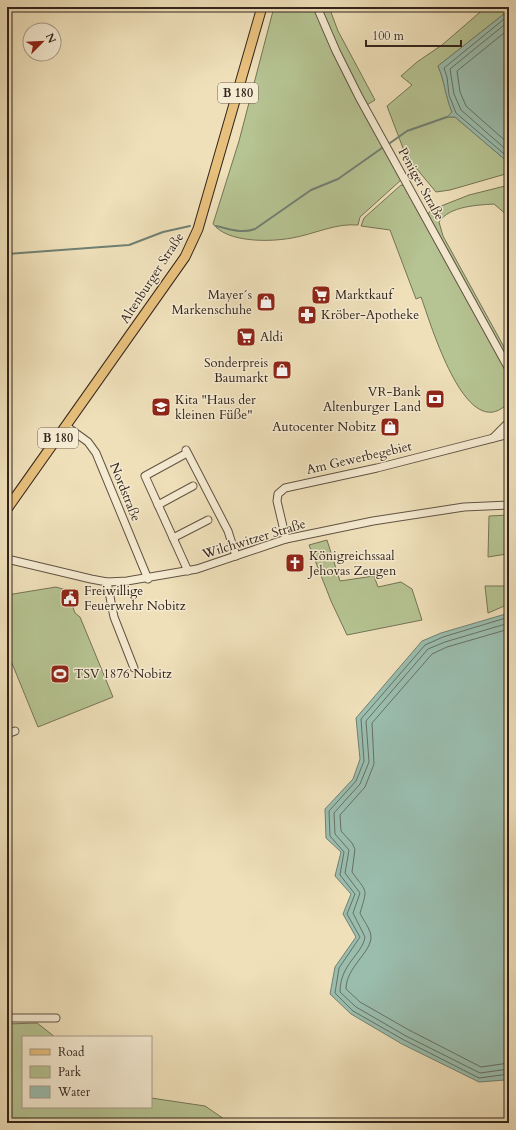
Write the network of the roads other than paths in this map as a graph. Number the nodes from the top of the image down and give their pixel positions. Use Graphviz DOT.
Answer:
graph roads {
  1 [pos="262,7"];
  2 [pos="317,7"];
  3 [pos="509,369"];
  4 [pos="509,422"];
  5 [pos="66,426"];
  6 [pos="509,434"];
  7 [pos="492,438"];
  8 [pos="193,486"];
  9 [pos="509,504"];
  10 [pos="158,505"];
  11 [pos="7,510"];
  12 [pos="208,520"];
  13 [pos="173,538"];
  14 [pos="286,539"];
  15 [pos="236,556"];
  16 [pos="7,559"];
  17 [pos="188,571"];
  18 [pos="148,579"];
  19 [pos="107,582"];
  20 [pos="134,668"];
  21 [pos="15,732"];
  22 [pos="7,734"];
  23 [pos="7,1018"];
  24 [pos="56,1018"];
  1 -- 5 [label="main road, Altenburger Straße / B 180"];
  2 -- 3 [label="street, Peniger Straße"];
  4 -- 7 [label="street, Am Gewerbegebiet"];
  5 -- 11 [label="main road, Altenburger Straße / B 180"];
  5 -- 18 [label="street, Nordstraße"];
  6 -- 7 [label="street, Am Gewerbegebiet"];
  7 -- 14 [label="street, Am Gewerbegebiet"];
  8 -- 10 [label="street"];
  9 -- 14 [label="street, Wilchwitzer Straße"];
  10 -- 13 [label="street"];
  10 -- 15 [label="street"];
  12 -- 13 [label="street"];
  13 -- 17 [label="street"];
  14 -- 15 [label="street, Wilchwitzer Straße"];
  15 -- 17 [label="street, Wilchwitzer Straße"];
  16 -- 19 [label="street, Wilchwitzer Straße"];
  17 -- 18 [label="street, Wilchwitzer Straße"];
  18 -- 19 [label="street, Wilchwitzer Straße"];
  19 -- 20 [label="street"];
  21 -- 22 [label="street"];
  23 -- 24 [label="street"];
}
